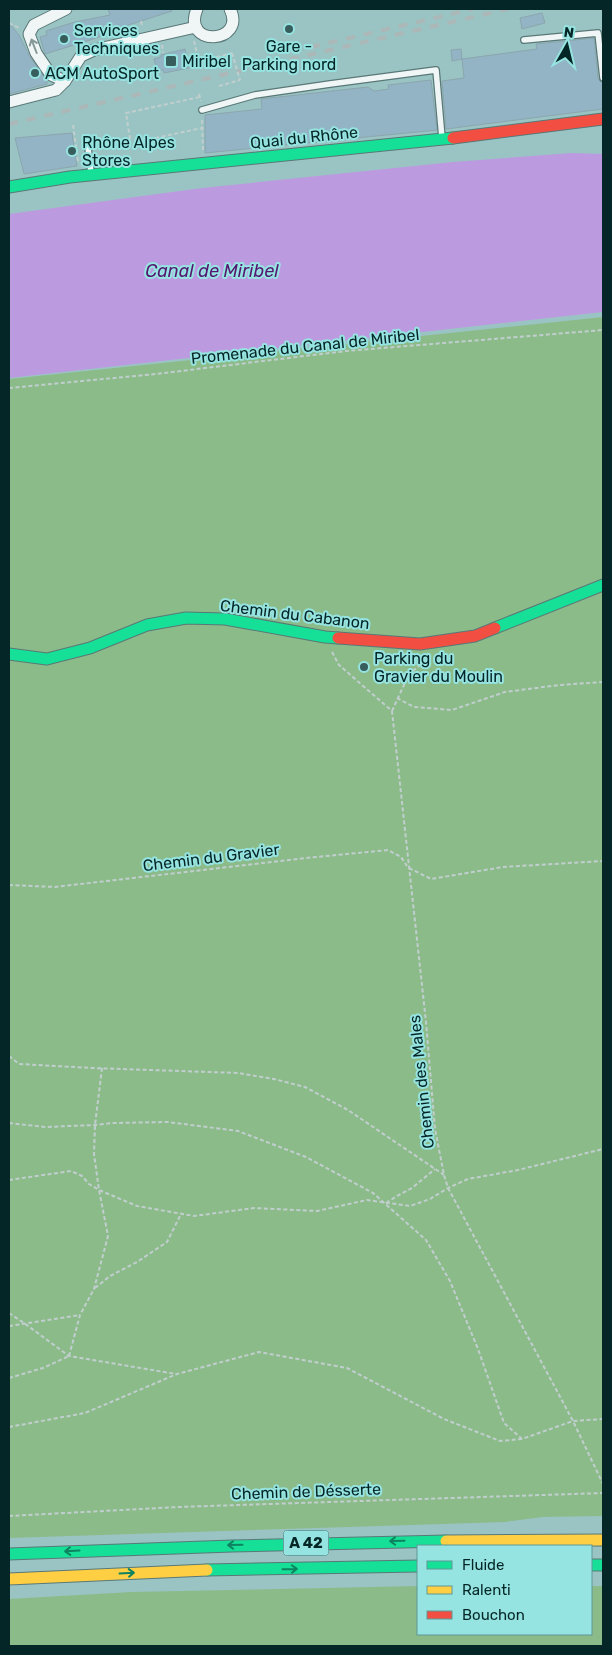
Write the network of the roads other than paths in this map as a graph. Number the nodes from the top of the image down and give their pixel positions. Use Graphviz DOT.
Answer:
graph roads {
  1 [pos="66,9"];
  2 [pos="197,9"];
  3 [pos="230,9"];
  4 [pos="195,31"];
  5 [pos="524,40"];
  6 [pos="603,78"];
  7 [pos="65,80"];
  8 [pos="9,102"];
  9 [pos="202,107"];
  10 [pos="603,119"];
  11 [pos="87,139"];
  12 [pos="443,139"];
  13 [pos="91,176"];
  14 [pos="9,188"];
  15 [pos="603,585"];
  16 [pos="9,654"];
  17 [pos="603,1540"];
  18 [pos="9,1554"];
  19 [pos="417,1566"];
  20 [pos="9,1579"];
  7 -- 1 [label="street, one-way"];
  2 -- 4 [label="street"];
  3 -- 4 [label="street"];
  4 -- 7 [label="street"];
  5 -- 6 [label="lane"];
  7 -- 8 [label="street"];
  9 -- 12 [label="lane"];
  10 -- 12 [label="main road, Quai du Rhône"];
  11 -- 13 [label="lane"];
  12 -- 13 [label="main road, Quai du Rhône"];
  13 -- 14 [label="main road, Quai du Rhône"];
  15 -- 16 [label="main road, Chemin du Cabanon"];
  17 -- 18 [label="main road, A 42, one-way"];
  20 -- 19 [label="main road, A 42, one-way"];
}
